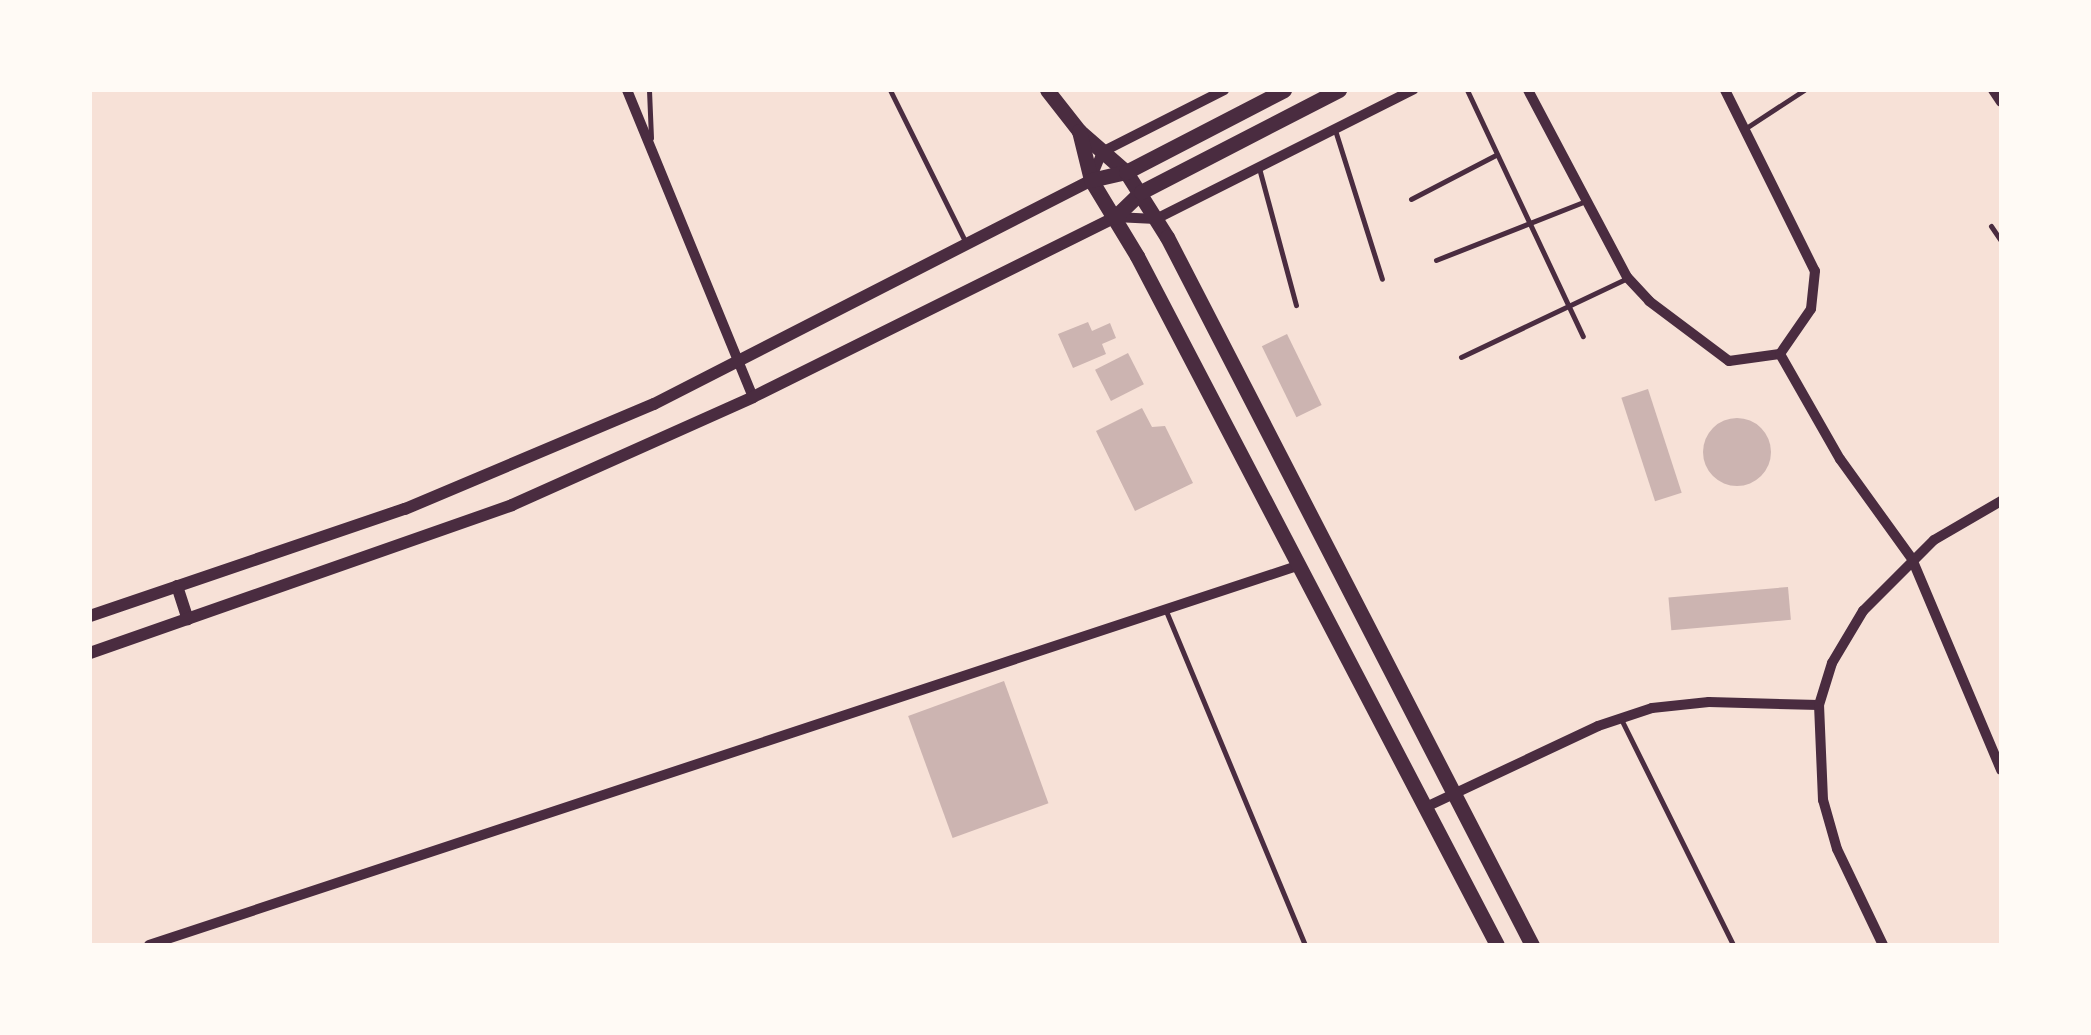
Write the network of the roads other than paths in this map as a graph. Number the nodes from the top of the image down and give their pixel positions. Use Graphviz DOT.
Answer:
graph roads {
  1 [pos="627,90"];
  2 [pos="649,90"];
  3 [pos="890,90"];
  4 [pos="1047,90"];
  5 [pos="1224,90"];
  6 [pos="1284,90"];
  7 [pos="1339,90"];
  8 [pos="1413,90"];
  9 [pos="1467,90"];
  10 [pos="1528,90"];
  11 [pos="1725,90"];
  12 [pos="1804,90"];
  13 [pos="1993,90"];
  14 [pos="2001,102"];
  15 [pos="1746,128"];
  16 [pos="1079,130"];
  17 [pos="1335,130"];
  18 [pos="652,151"];
  19 [pos="1102,152"];
  20 [pos="1496,156"];
  21 [pos="1259,168"];
  22 [pos="1126,172"];
  23 [pos="1091,180"];
  24 [pos="1141,192"];
  25 [pos="1412,199"];
  26 [pos="1588,199"];
  27 [pos="1115,217"];
  28 [pos="1156,218"];
  29 [pos="1533,225"];
  30 [pos="1991,226"];
  31 [pos="2001,241"];
  32 [pos="968,246"];
  33 [pos="1436,260"];
  34 [pos="1627,278"];
  35 [pos="1382,279"];
  36 [pos="1296,305"];
  37 [pos="1569,305"];
  38 [pos="1583,336"];
  39 [pos="1780,354"];
  40 [pos="1461,357"];
  41 [pos="737,365"];
  42 [pos="753,397"];
  43 [pos="2001,500"];
  44 [pos="1912,558"];
  45 [pos="1300,564"];
  46 [pos="178,586"];
  47 [pos="1165,608"];
  48 [pos="90,616"];
  49 [pos="188,619"];
  50 [pos="90,653"];
  51 [pos="1819,706"];
  52 [pos="1620,718"];
  53 [pos="2001,770"];
  54 [pos="1455,794"];
  55 [pos="1426,808"];
  56 [pos="149,945"];
  57 [pos="1306,945"];
  58 [pos="1496,945"];
  59 [pos="1532,945"];
  60 [pos="1732,945"];
  61 [pos="1883,945"];
  1 -- 18 [label="street"];
  2 -- 18 [label="lane"];
  3 -- 32 [label="lane"];
  4 -- 16 [label="main road"];
  5 -- 19 [label="street"];
  6 -- 22 [label="main road"];
  7 -- 24 [label="main road"];
  8 -- 17 [label="street"];
  9 -- 20 [label="lane"];
  10 -- 26 [label="street"];
  11 -- 15 [label="street"];
  12 -- 15 [label="lane"];
  13 -- 14 [label="street"];
  15 -- 39 [label="street"];
  16 -- 19 [label="main road"];
  16 -- 23 [label="main road"];
  17 -- 21 [label="street"];
  17 -- 35 [label="lane"];
  18 -- 41 [label="street"];
  19 -- 22 [label="main road"];
  19 -- 23 [label="street"];
  20 -- 25 [label="lane"];
  20 -- 29 [label="lane"];
  21 -- 28 [label="street"];
  21 -- 36 [label="lane"];
  22 -- 23 [label="main road"];
  22 -- 24 [label="main road"];
  23 -- 27 [label="main road"];
  23 -- 32 [label="street"];
  24 -- 27 [label="main road"];
  24 -- 28 [label="main road"];
  26 -- 29 [label="lane"];
  26 -- 34 [label="street"];
  27 -- 28 [label="street"];
  27 -- 42 [label="street"];
  27 -- 45 [label="main road"];
  28 -- 54 [label="main road"];
  29 -- 33 [label="lane"];
  29 -- 37 [label="lane"];
  30 -- 31 [label="lane"];
  32 -- 41 [label="street"];
  34 -- 37 [label="lane"];
  34 -- 39 [label="street"];
  37 -- 38 [label="lane"];
  37 -- 40 [label="lane"];
  39 -- 44 [label="street"];
  41 -- 42 [label="street"];
  41 -- 46 [label="street"];
  42 -- 49 [label="street"];
  43 -- 44 [label="street"];
  44 -- 51 [label="street"];
  44 -- 53 [label="street"];
  45 -- 47 [label="street"];
  45 -- 55 [label="main road"];
  46 -- 48 [label="street"];
  46 -- 49 [label="street"];
  47 -- 56 [label="street"];
  47 -- 57 [label="lane"];
  49 -- 50 [label="street"];
  51 -- 52 [label="street"];
  51 -- 61 [label="street"];
  52 -- 54 [label="street"];
  52 -- 60 [label="lane"];
  54 -- 55 [label="street"];
  54 -- 59 [label="main road"];
  55 -- 58 [label="main road"];
}
